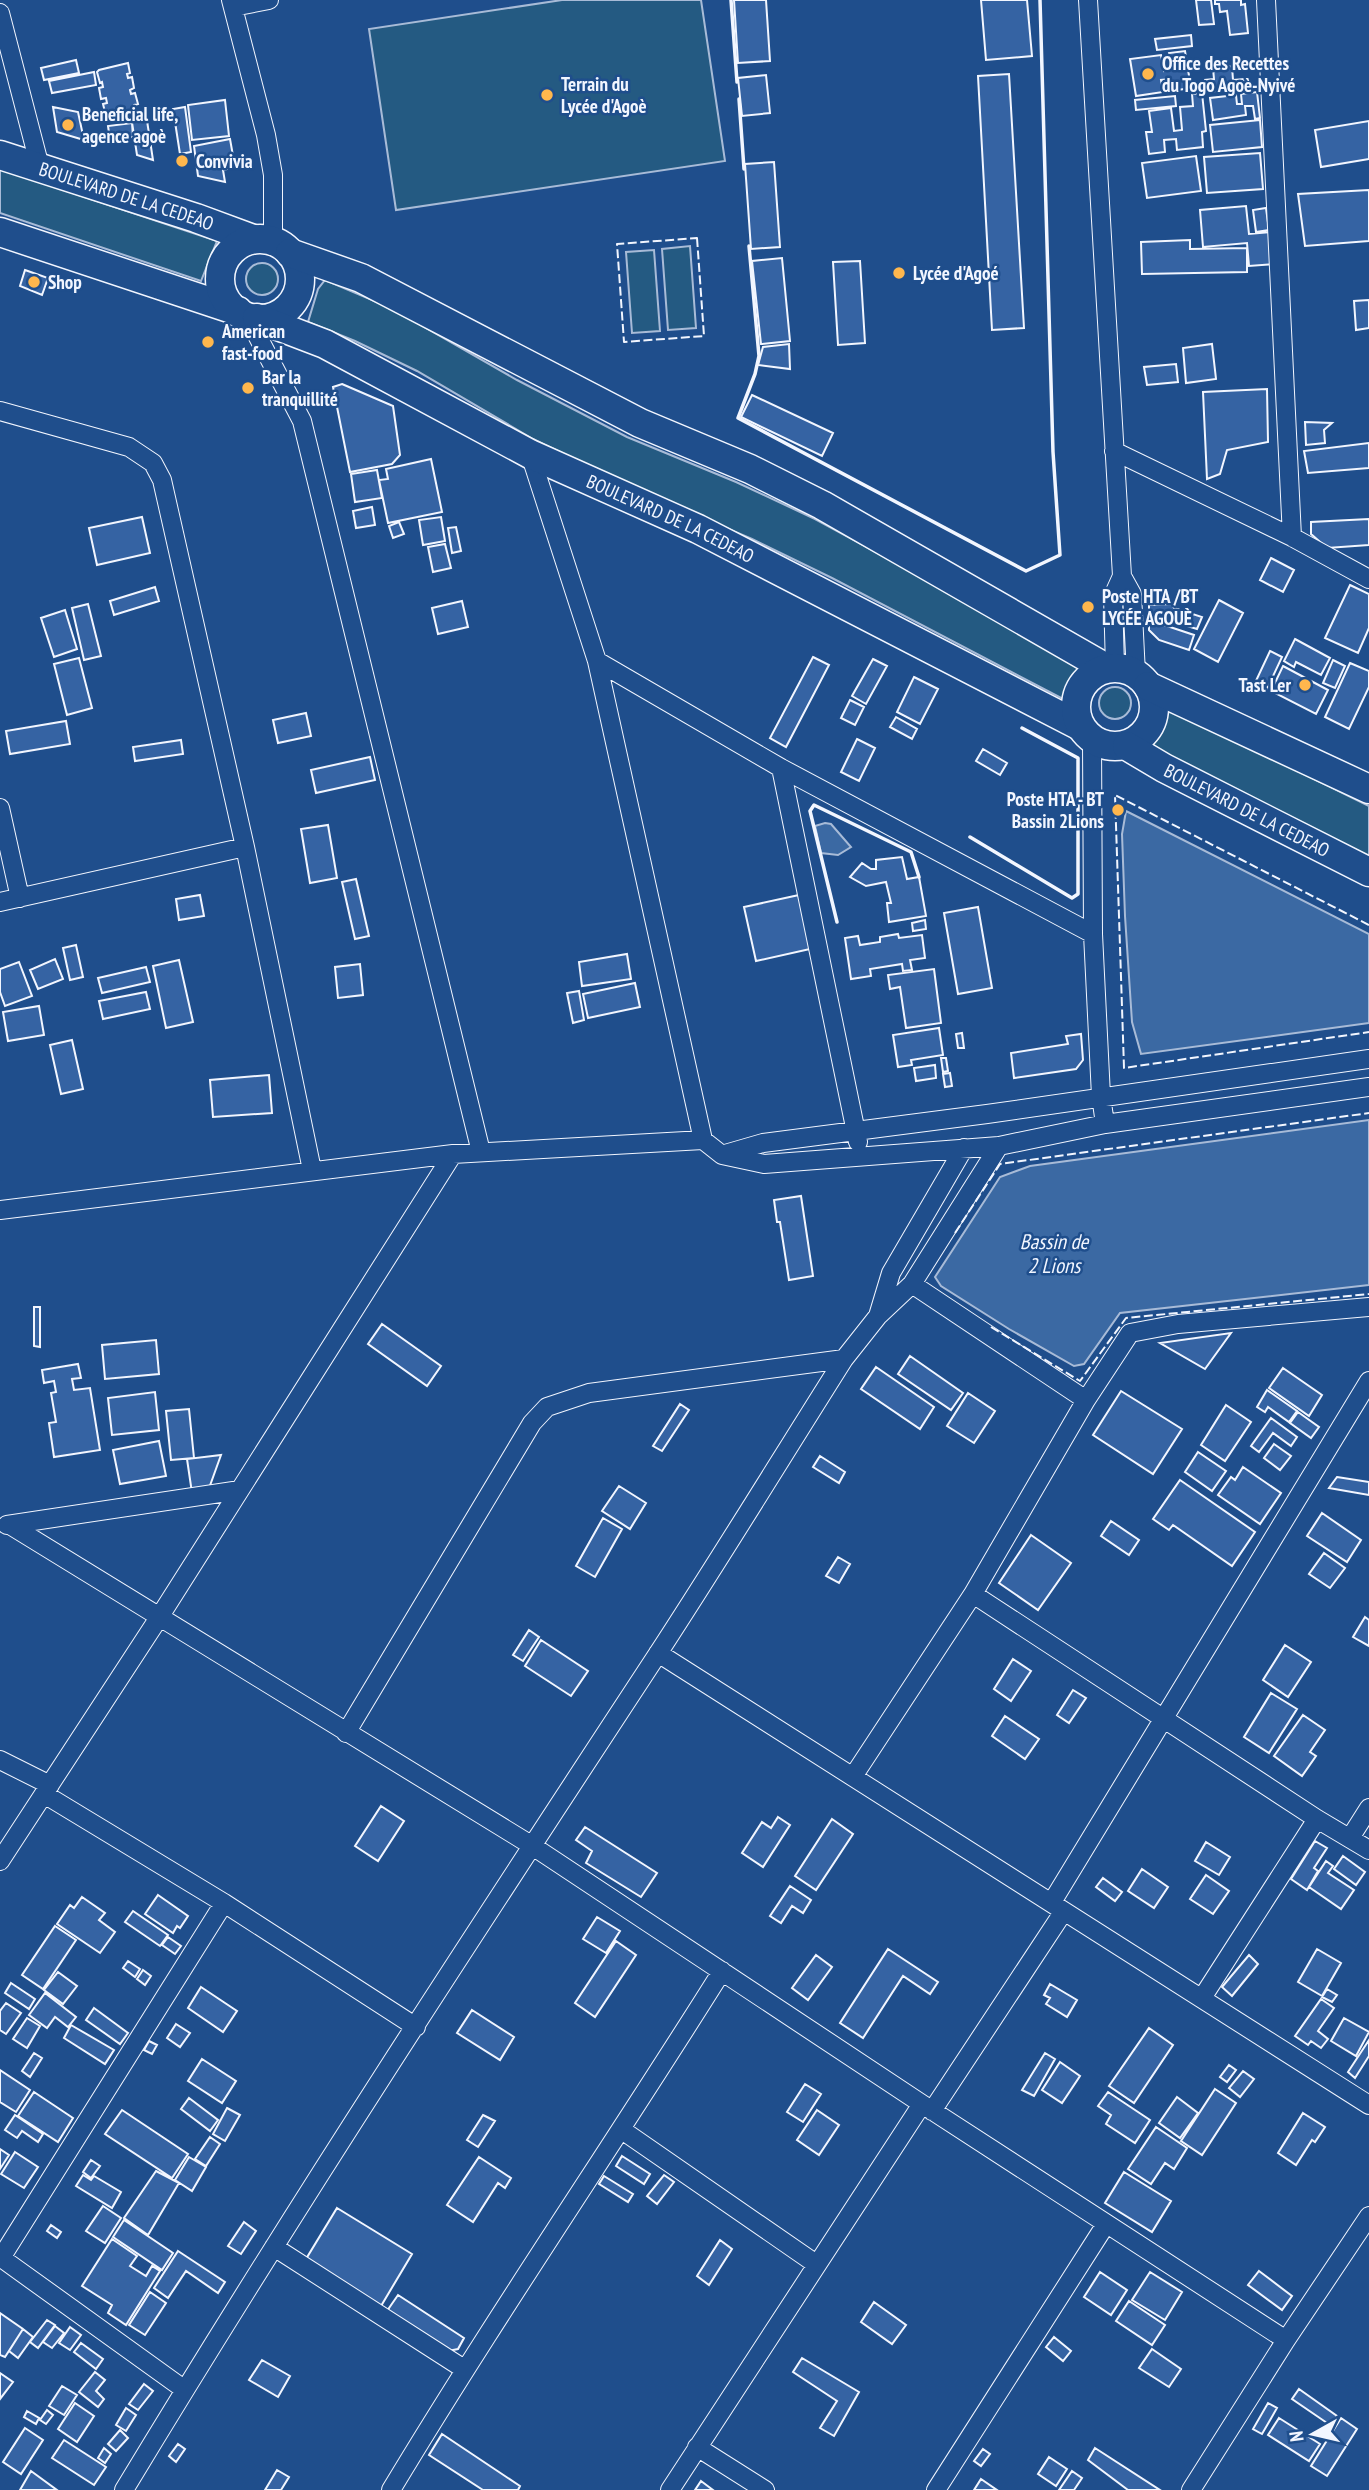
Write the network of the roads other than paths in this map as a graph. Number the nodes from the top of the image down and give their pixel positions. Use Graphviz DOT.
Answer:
graph roads {
  1 [pos="269,0"];
  2 [pos="1088,0"];
  3 [pos="1266,0"];
  4 [pos="232,4"];
  5 [pos="0,13"];
  6 [pos="0,155"];
  7 [pos="40,167"];
  8 [pos="0,232"];
  9 [pos="272,244"];
  10 [pos="247,315"];
  11 [pos="0,411"];
  12 [pos="1114,451"];
  13 [pos="530,454"];
  14 [pos="1292,537"];
  15 [pos="1369,579"];
  16 [pos="597,661"];
  17 [pos="1126,674"];
  18 [pos="1086,733"];
  19 [pos="1127,746"];
  20 [pos="780,768"];
  21 [pos="1369,789"];
  22 [pos="0,808"];
  23 [pos="245,847"];
  24 [pos="1369,872"];
  25 [pos="20,898"];
  26 [pos="0,902"];
  27 [pos="1093,934"];
  28 [pos="1369,1059"];
  29 [pos="1369,1087"];
  30 [pos="1101,1097"];
  31 [pos="1105,1124"];
  32 [pos="856,1132"];
  33 [pos="703,1140"];
  34 [pos="999,1146"];
  35 [pos="964,1148"];
  36 [pos="481,1152"];
  37 [pos="453,1154"];
  38 [pos="722,1155"];
  39 [pos="860,1156"];
  40 [pos="312,1170"];
  41 [pos="0,1210"];
  42 [pos="912,1284"];
  43 [pos="1369,1307"];
  44 [pos="877,1316"];
  45 [pos="845,1359"];
  46 [pos="1369,1381"];
  47 [pos="1086,1400"];
  48 [pos="240,1490"];
  49 [pos="5,1525"];
  50 [pos="972,1594"];
  51 [pos="160,1616"];
  52 [pos="658,1653"];
  53 [pos="1163,1718"];
  54 [pos="346,1733"];
  55 [pos="0,1760"];
  56 [pos="854,1776"];
  57 [pos="47,1790"];
  58 [pos="1369,1808"];
  59 [pos="1317,1819"];
  60 [pos="1350,1838"];
  61 [pos="531,1845"];
  62 [pos="1369,1850"];
  63 [pos="0,1861"];
  64 [pos="223,1903"];
  65 [pos="1058,1907"];
  66 [pos="722,1971"];
  67 [pos="1202,1998"];
  68 [pos="416,2026"];
  69 [pos="1369,2105"];
  70 [pos="927,2107"];
  71 [pos="622,2130"];
  72 [pos="1369,2216"];
  73 [pos="1106,2224"];
  74 [pos="274,2247"];
  75 [pos="1,2258"];
  76 [pos="816,2264"];
  77 [pos="1286,2340"];
  78 [pos="464,2369"];
  79 [pos="185,2390"];
  80 [pos="697,2447"];
  81 [pos="124,2490"];
  82 [pos="391,2490"];
  83 [pos="670,2490"];
  84 [pos="765,2490"];
  85 [pos="936,2490"];
  86 [pos="1191,2490"];
  1 -- 4 [label="street"];
  2 -- 12 [label="street"];
  3 -- 14 [label="street"];
  4 -- 9 [label="street"];
  5 -- 7 [label="street"];
  6 -- 7 [label="main road, BOULEVARD DE LA CEDEAO"];
  7 -- 9 [label="main road, BOULEVARD DE LA CEDEAO"];
  8 -- 10 [label="main road, BOULEVARD DE LA CEDEAO"];
  9 -- 10 [label="main road"];
  9 -- 10 [label="main road"];
  9 -- 17 [label="main road, BOULEVARD DE LA CEDEAO"];
  10 -- 13 [label="main road, BOULEVARD DE LA CEDEAO"];
  10 -- 36 [label="street"];
  11 -- 23 [label="street"];
  12 -- 14 [label="street"];
  12 -- 17 [label="street"];
  13 -- 16 [label="street"];
  13 -- 18 [label="main road, BOULEVARD DE LA CEDEAO"];
  14 -- 15 [label="street"];
  16 -- 20 [label="street"];
  16 -- 33 [label="street"];
  17 -- 18 [label="main road"];
  17 -- 19 [label="main road"];
  17 -- 21 [label="main road, BOULEVARD DE LA CEDEAO"];
  18 -- 19 [label="main road"];
  18 -- 27 [label="street"];
  19 -- 24 [label="main road, BOULEVARD DE LA CEDEAO"];
  20 -- 27 [label="street"];
  20 -- 32 [label="street"];
  22 -- 25 [label="street"];
  23 -- 25 [label="street"];
  23 -- 40 [label="street"];
  25 -- 26 [label="street"];
  27 -- 30 [label="street"];
  28 -- 30 [label="street"];
  29 -- 31 [label="street"];
  30 -- 31 [label="street"];
  30 -- 32 [label="street"];
  31 -- 34 [label="street"];
  32 -- 38 [label="street"];
  32 -- 39 [label="street"];
  33 -- 36 [label="street"];
  33 -- 38 [label="street"];
  34 -- 35 [label="street"];
  34 -- 42 [label="street"];
  35 -- 39 [label="street"];
  35 -- 44 [label="street"];
  36 -- 37 [label="street"];
  37 -- 40 [label="street"];
  37 -- 48 [label="street"];
  38 -- 39 [label="street"];
  40 -- 41 [label="street"];
  42 -- 44 [label="street"];
  42 -- 47 [label="street"];
  43 -- 47 [label="street"];
  44 -- 45 [label="street"];
  45 -- 52 [label="street"];
  45 -- 54 [label="street"];
  46 -- 53 [label="street"];
  47 -- 50 [label="street"];
  48 -- 49 [label="street"];
  48 -- 51 [label="street"];
  49 -- 51 [label="street"];
  50 -- 53 [label="street"];
  50 -- 56 [label="street"];
  51 -- 54 [label="street"];
  51 -- 57 [label="street"];
  52 -- 56 [label="street"];
  52 -- 61 [label="street"];
  53 -- 59 [label="street"];
  53 -- 65 [label="street"];
  54 -- 61 [label="street"];
  55 -- 57 [label="street"];
  56 -- 65 [label="street"];
  57 -- 63 [label="street"];
  57 -- 64 [label="street"];
  58 -- 60 [label="street"];
  59 -- 60 [label="street"];
  59 -- 67 [label="street"];
  60 -- 62 [label="street"];
  61 -- 66 [label="street"];
  61 -- 68 [label="street"];
  64 -- 68 [label="street"];
  64 -- 75 [label="street"];
  65 -- 67 [label="street"];
  65 -- 70 [label="street"];
  66 -- 70 [label="street"];
  66 -- 71 [label="street"];
  67 -- 69 [label="street"];
  68 -- 74 [label="street"];
  70 -- 73 [label="street"];
  70 -- 76 [label="street"];
  71 -- 76 [label="street"];
  71 -- 78 [label="street"];
  72 -- 77 [label="street"];
  73 -- 77 [label="street"];
  73 -- 85 [label="street"];
  74 -- 78 [label="street"];
  74 -- 79 [label="street"];
  75 -- 79 [label="street"];
  76 -- 80 [label="street"];
  77 -- 86 [label="street"];
  78 -- 82 [label="street"];
  79 -- 81 [label="street"];
  80 -- 83 [label="street"];
  80 -- 84 [label="street"];
}
